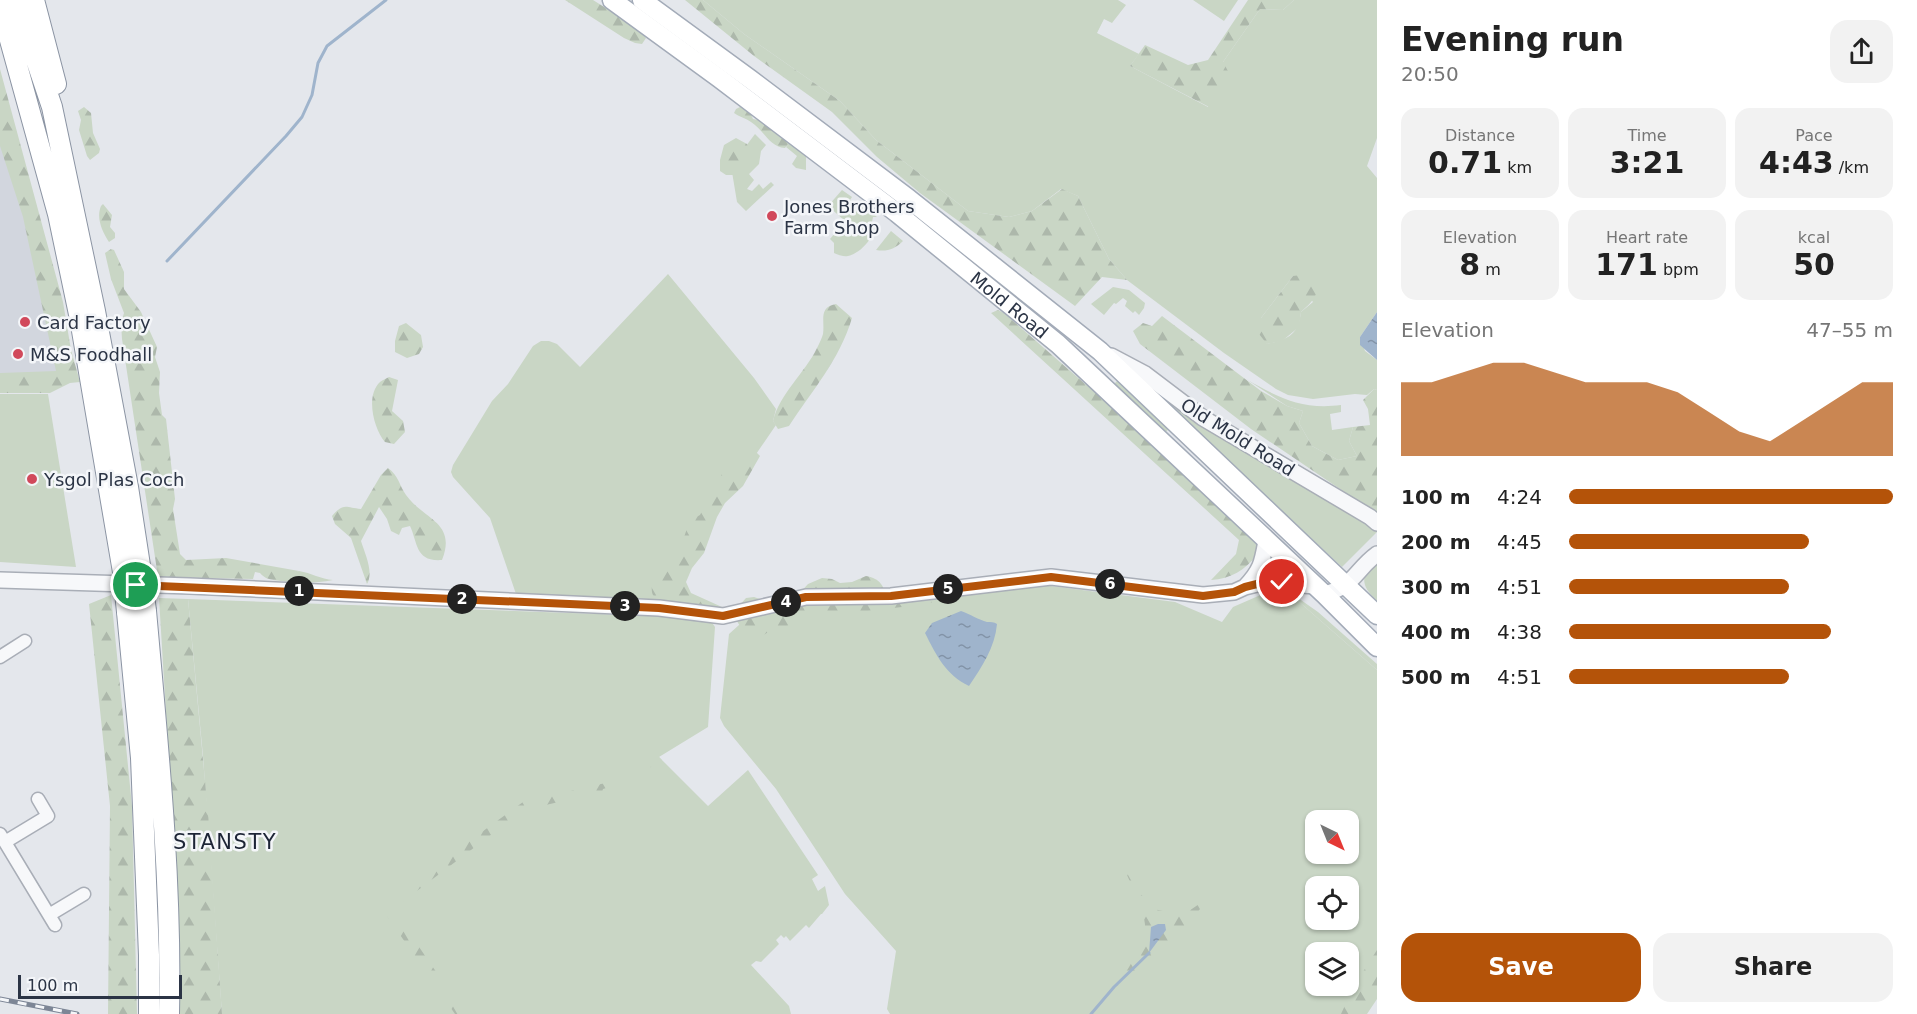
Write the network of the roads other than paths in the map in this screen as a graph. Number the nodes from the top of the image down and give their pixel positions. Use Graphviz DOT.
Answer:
graph roads {
  1 [pos="16,0"];
  2 [pos="34,0"];
  3 [pos="612,0"];
  4 [pos="642,0"];
  5 [pos="0,4"];
  6 [pos="0,53"];
  7 [pos="80,319"];
  8 [pos="99,332"];
  9 [pos="1100,351"];
  10 [pos="1377,523"];
  11 [pos="1266,541"];
  12 [pos="1377,554"];
  13 [pos="132,572"];
  14 [pos="0,580"];
  15 [pos="1346,585"];
  16 [pos="1245,587"];
  17 [pos="1319,590"];
  18 [pos="136,612"];
  19 [pos="1377,615"];
  20 [pos="25,641"];
  21 [pos="1377,647"];
  22 [pos="0,657"];
  23 [pos="38,799"];
  24 [pos="2,838"];
  25 [pos="84,894"];
  26 [pos="149,1013"];
  27 [pos="169,1013"];
  1 -- 8 [label="highway"];
  2 -- 8 [label="highway"];
  3 -- 11 [label="main road, Mold Road"];
  4 -- 9 [label="main road, Mold Road"];
  5 -- 7 [label="highway"];
  6 -- 7 [label="highway"];
  7 -- 13 [label="highway"];
  8 -- 13 [label="highway"];
  9 -- 10 [label="street, Old Mold Road"];
  9 -- 15 [label="main road, Mold Road"];
  11 -- 16 [label="street"];
  11 -- 17 [label="main road, Mold Road"];
  12 -- 15 [label="street"];
  13 -- 18 [label="highway, bridge"];
  14 -- 16 [label="street"];
  15 -- 17 [label="street"];
  15 -- 19 [label="main road, Mold Road"];
  16 -- 17 [label="street"];
  17 -- 21 [label="main road, Mold Road"];
  18 -- 26 [label="highway"];
  18 -- 27 [label="highway"];
  20 -- 22 [label="street"];
  23 -- 24 [label="street"];
  24 -- 25 [label="street"];
}
